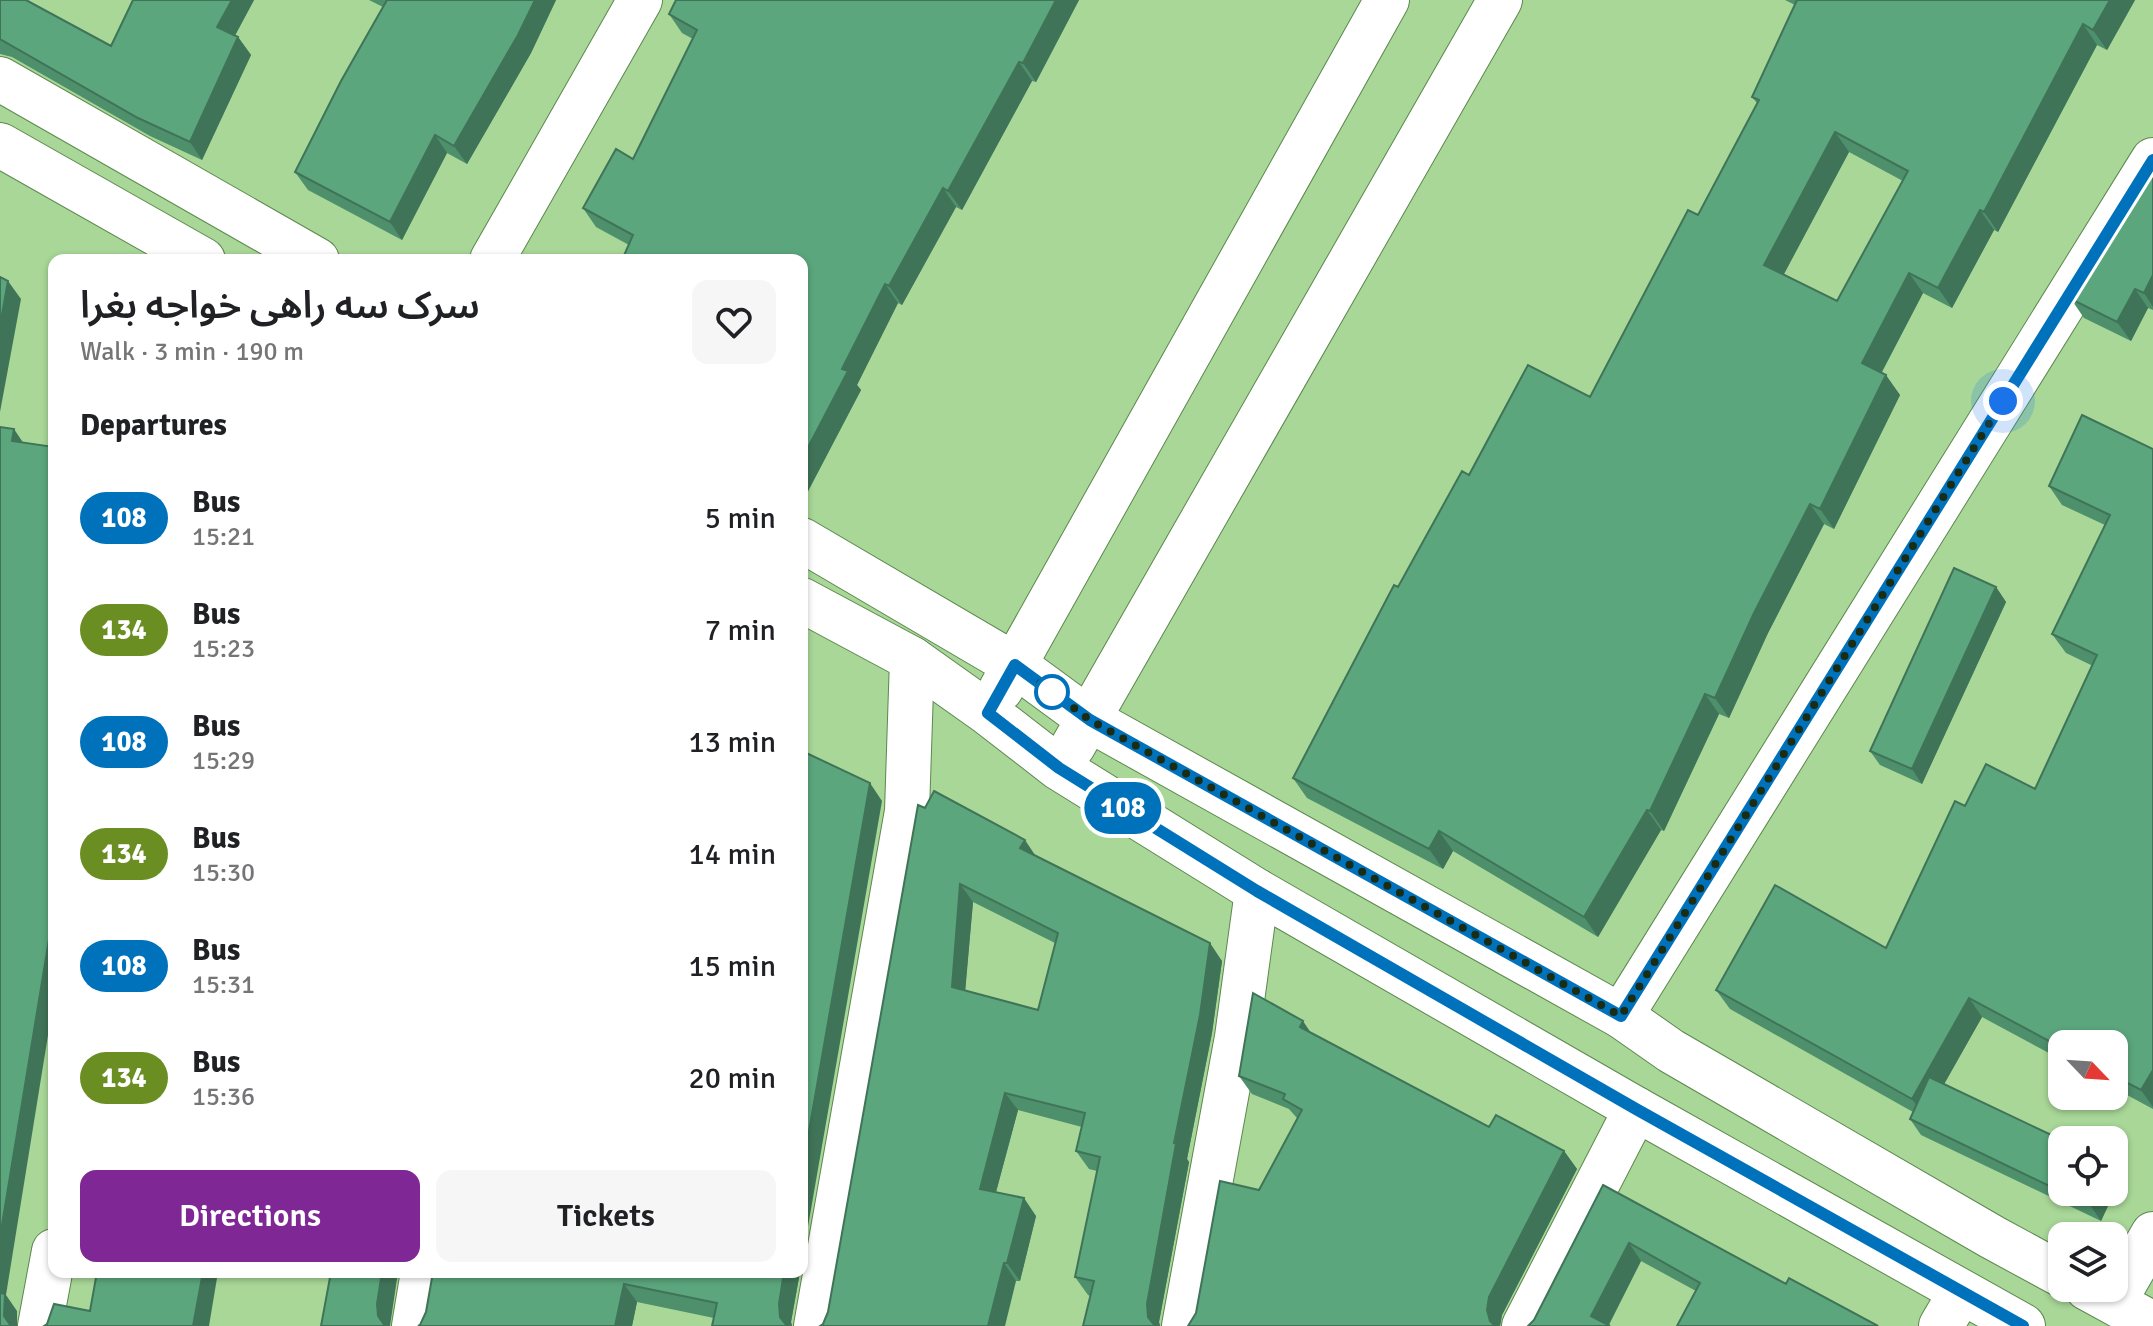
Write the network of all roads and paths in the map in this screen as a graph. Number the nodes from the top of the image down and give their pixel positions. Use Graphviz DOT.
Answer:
graph roads {
  1 [pos="640,0"];
  2 [pos="1387,0"];
  3 [pos="1500,0"];
  4 [pos="0,79"];
  5 [pos="0,145"];
  6 [pos="2153,160"];
  7 [pos="192,254"];
  8 [pos="306,254"];
  9 [pos="495,254"];
  10 [pos="808,544"];
  11 [pos="808,603"];
  12 [pos="912,659"];
  13 [pos="1015,665"];
  14 [pos="988,713"];
  15 [pos="1090,720"];
  16 [pos="1059,768"];
  17 [pos="1257,891"];
  18 [pos="1621,1016"];
  19 [pos="1636,1109"];
  20 [pos="2153,1234"];
  21 [pos="2128,1263"];
  22 [pos="2048,1267"];
  23 [pos="49,1278"];
  24 [pos="422,1278"];
  25 [pos="2113,1302"];
  26 [pos="1951,1309"];
  27 [pos="2153,1324"];
  28 [pos="40,1326"];
  29 [pos="414,1326"];
  30 [pos="816,1326"];
  31 [pos="1184,1326"];
  32 [pos="1524,1326"];
  33 [pos="2023,1326"];
  1 -- 9 [label="main road"];
  2 -- 13 [label="main road"];
  3 -- 15 [label="main road"];
  4 -- 8 [label="main road"];
  5 -- 7 [label="main road"];
  6 -- 18 [label="main road"];
  10 -- 13 [label="main road"];
  11 -- 12 [label="main road"];
  12 -- 14 [label="main road"];
  12 -- 30 [label="main road"];
  13 -- 14 [label="main road"];
  13 -- 15 [label="main road"];
  14 -- 16 [label="main road"];
  15 -- 16 [label="main road"];
  15 -- 18 [label="main road"];
  16 -- 17 [label="main road"];
  17 -- 19 [label="main road"];
  17 -- 31 [label="main road"];
  18 -- 22 [label="main road"];
  19 -- 26 [label="main road"];
  19 -- 32 [label="main road"];
  20 -- 21 [label="main road"];
  23 -- 28 [label="main road"];
  24 -- 29 [label="main road"];
  25 -- 27 [label="main road"];
  26 -- 33 [label="main road"];
}
